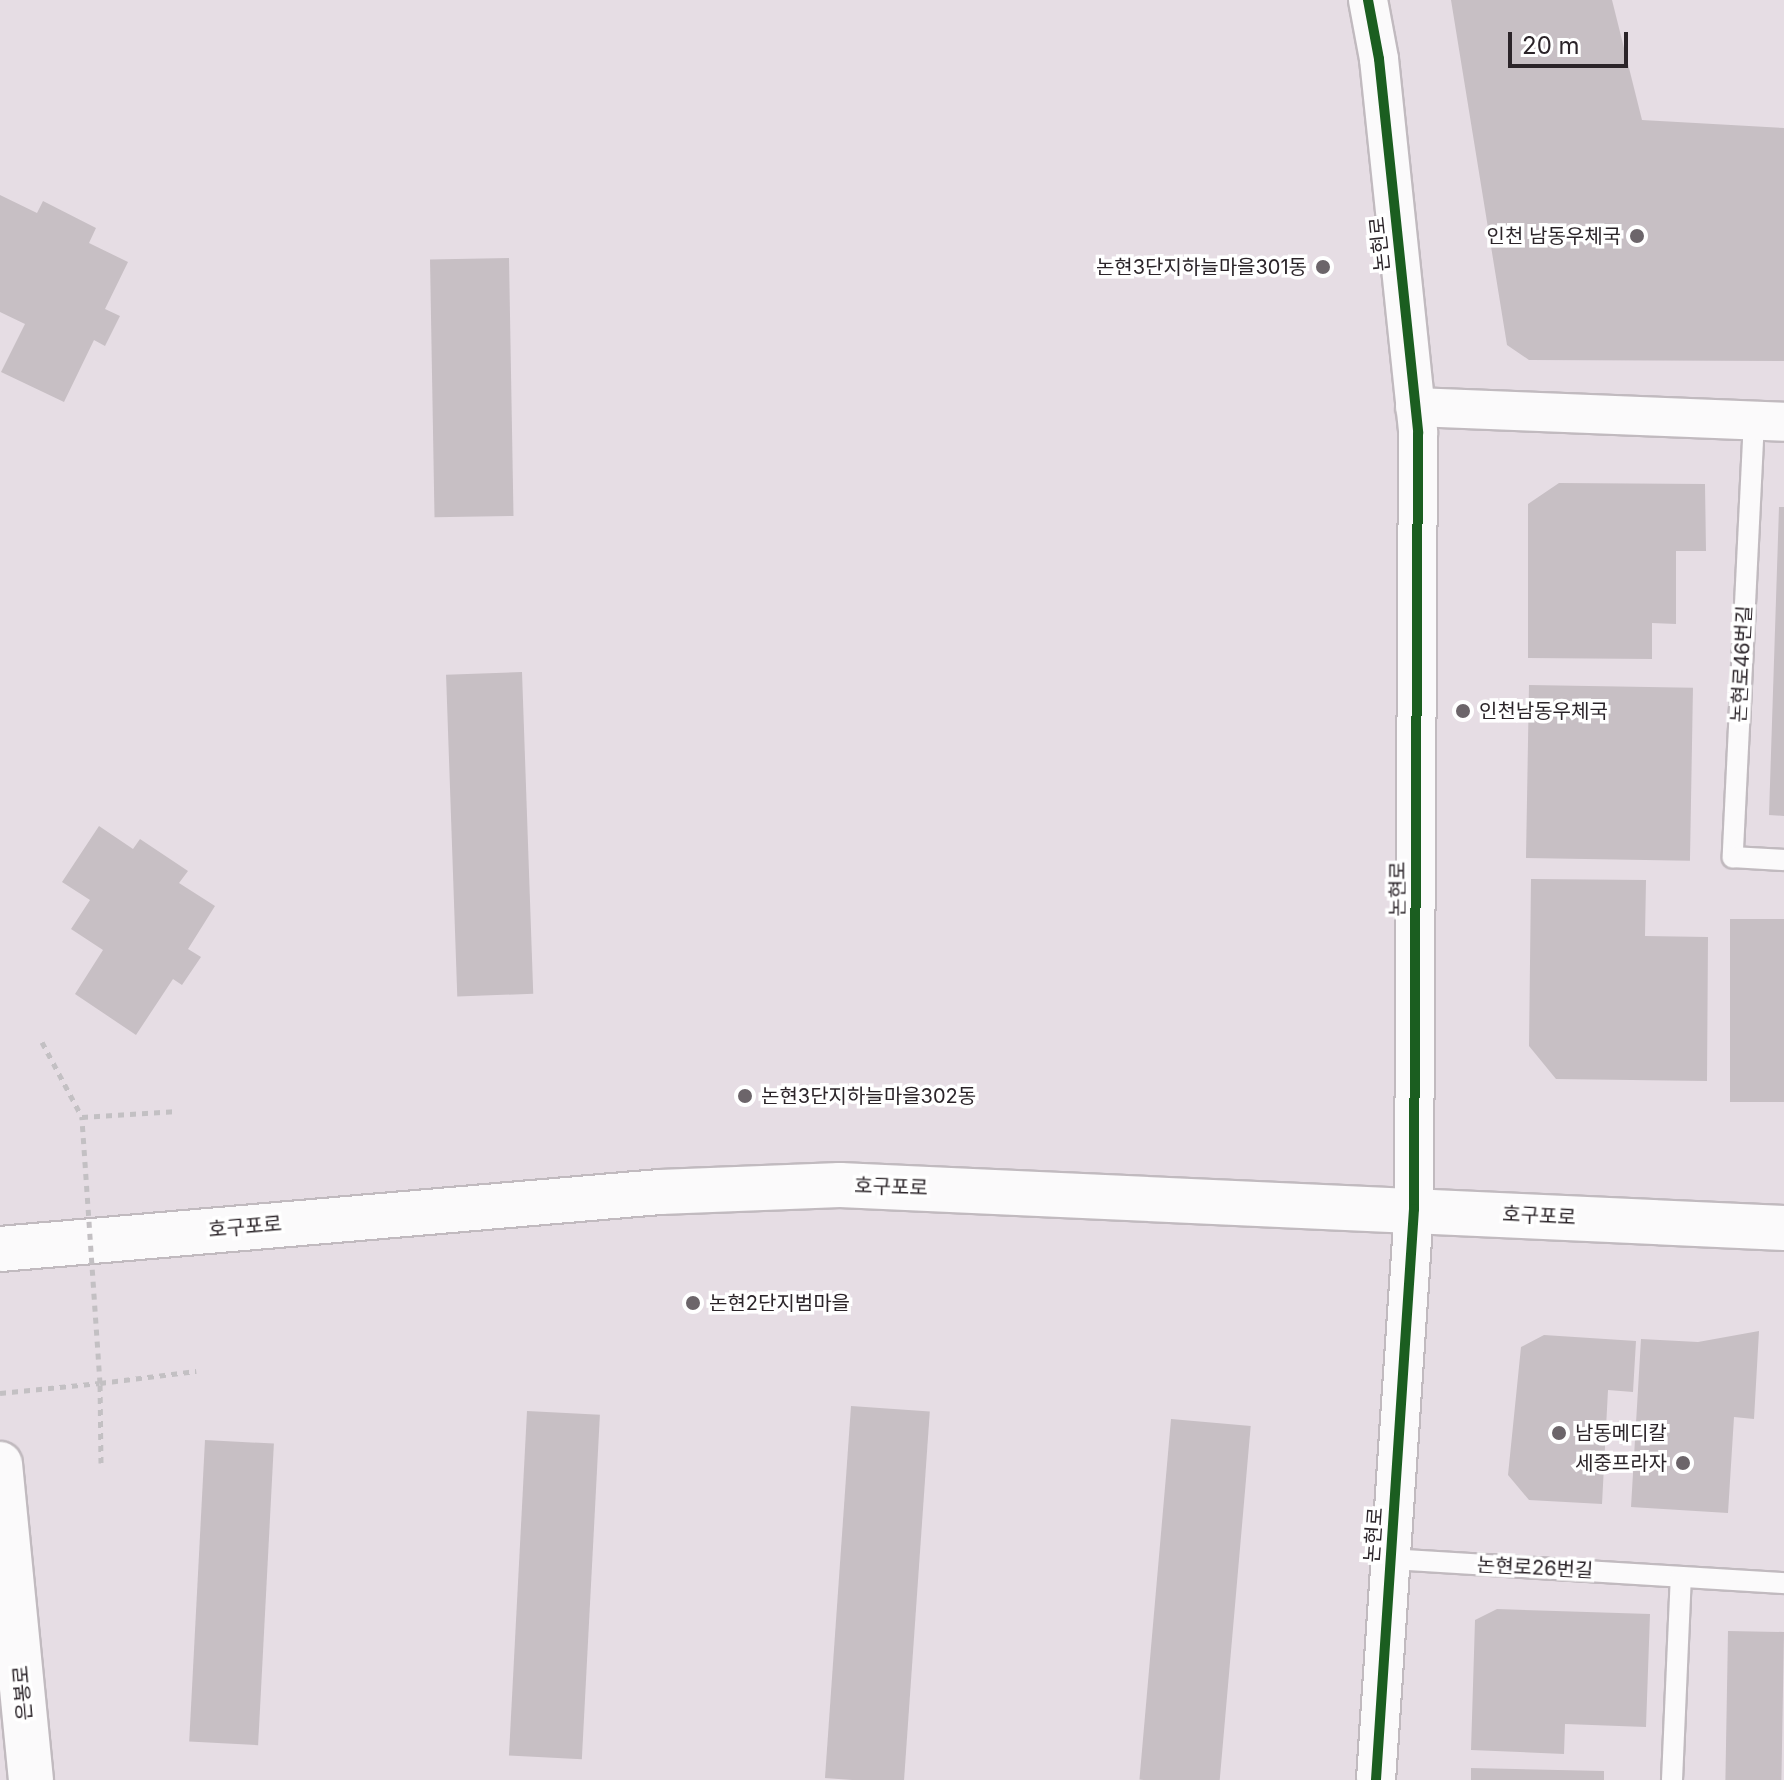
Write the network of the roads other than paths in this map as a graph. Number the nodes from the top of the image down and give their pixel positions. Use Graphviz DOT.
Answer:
graph roads {
  1 [pos="1368,0"];
  2 [pos="1415,407"];
  3 [pos="1769,421"];
  4 [pos="1784,860"];
  5 [pos="1414,1209"];
  6 [pos="1784,1228"];
  7 [pos="0,1249"];
  8 [pos="0,1464"];
  9 [pos="1390,1559"];
  10 [pos="1681,1577"];
  11 [pos="1784,1583"];
  12 [pos="31,1780"];
  13 [pos="1376,1780"];
  14 [pos="1672,1780"];
  1 -- 2 [label="street, 논현로"];
  2 -- 3 [label="street, 논현로46번길"];
  2 -- 5 [label="street, 논현로"];
  3 -- 4 [label="lane, 논현로46번길"];
  5 -- 6 [label="main road, 호구포로"];
  5 -- 7 [label="main road, 호구포로"];
  5 -- 9 [label="street, 논현로"];
  8 -- 12 [label="main road, 은봉로"];
  9 -- 10 [label="lane, 논현로26번길"];
  9 -- 13 [label="street, 논현로"];
  10 -- 11 [label="lane, 논현로26번길"];
  10 -- 14 [label="lane"];
}
